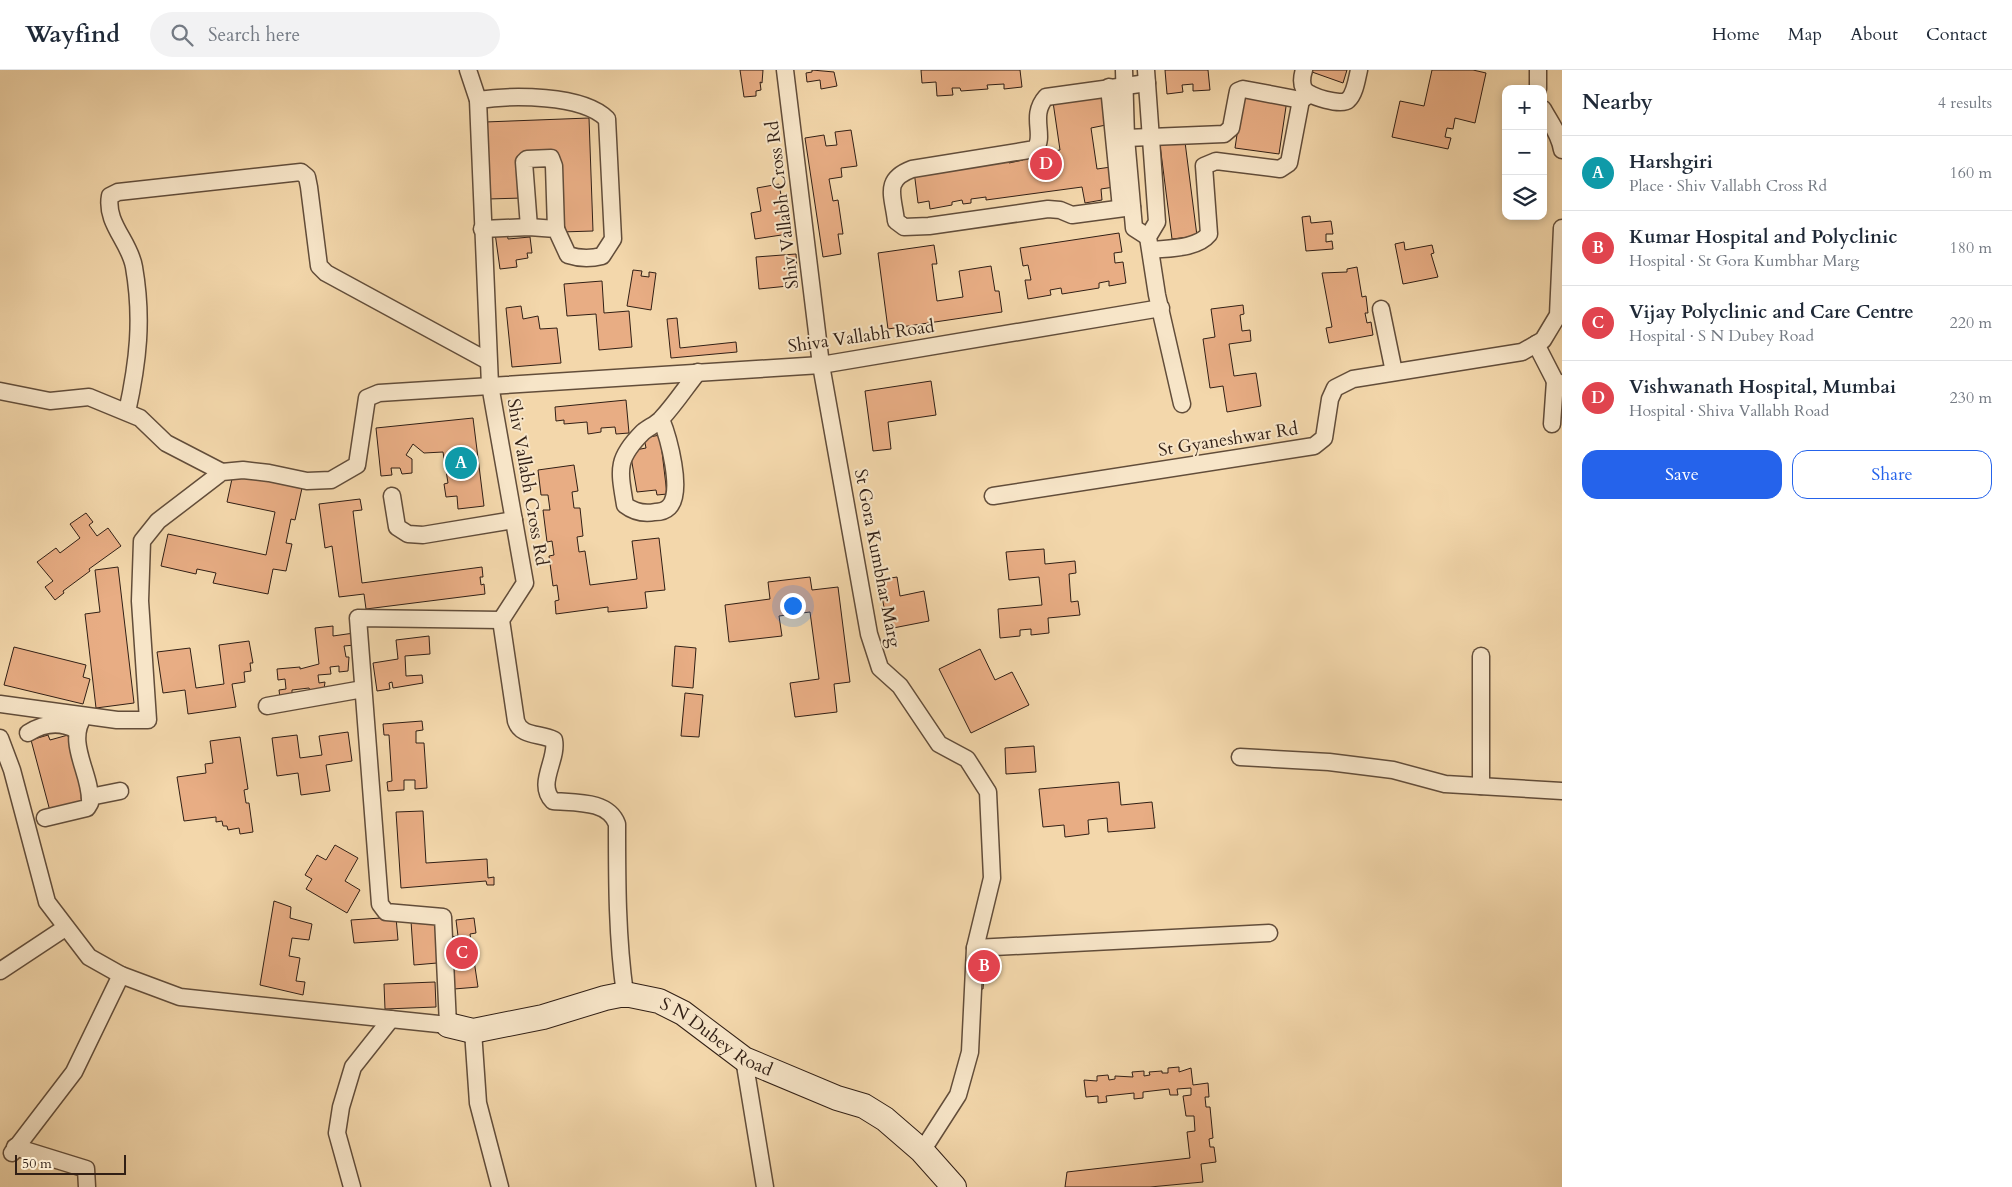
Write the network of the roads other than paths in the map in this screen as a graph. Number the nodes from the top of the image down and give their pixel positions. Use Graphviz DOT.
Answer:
graph roads {
  1 [pos="468,70"];
  2 [pos="785,70"];
  3 [pos="1304,70"];
  4 [pos="1359,70"];
  5 [pos="1538,70"];
  6 [pos="1147,77"];
  7 [pos="1119,81"];
  8 [pos="1538,85"];
  9 [pos="1305,97"];
  10 [pos="478,100"];
  11 [pos="1547,117"];
  12 [pos="1151,136"];
  13 [pos="1126,138"];
  14 [pos="1562,150"];
  15 [pos="1127,208"];
  16 [pos="529,227"];
  17 [pos="1562,228"];
  18 [pos="482,229"];
  19 [pos="556,229"];
  20 [pos="1150,244"];
  21 [pos="1162,308"];
  22 [pos="1381,310"];
  23 [pos="1536,344"];
  24 [pos="488,361"];
  25 [pos="821,365"];
  26 [pos="698,372"];
  27 [pos="1394,372"];
  28 [pos="1558,383"];
  29 [pos="490,385"];
  30 [pos="0,390"];
  31 [pos="1182,404"];
  32 [pos="127,412"];
  33 [pos="661,419"];
  34 [pos="1552,424"];
  35 [pos="222,472"];
  36 [pos="392,496"];
  37 [pos="994,496"];
  38 [pos="514,520"];
  39 [pos="501,620"];
  40 [pos="1481,656"];
  41 [pos="363,689"];
  42 [pos="0,704"];
  43 [pos="267,706"];
  44 [pos="80,723"];
  45 [pos="28,732"];
  46 [pos="0,738"];
  47 [pos="1240,757"];
  48 [pos="1480,786"];
  49 [pos="120,791"];
  50 [pos="1562,791"];
  51 [pos="90,797"];
  52 [pos="45,818"];
  53 [pos="65,928"];
  54 [pos="1269,933"];
  55 [pos="975,948"];
  56 [pos="0,971"];
  57 [pos="121,975"];
  58 [pos="625,994"];
  59 [pos="391,1019"];
  60 [pos="448,1025"];
  61 [pos="472,1031"];
  62 [pos="744,1059"];
  63 [pos="922,1151"];
  64 [pos="86,1187"];
  65 [pos="352,1187"];
  66 [pos="500,1187"];
  67 [pos="765,1187"];
  68 [pos="954,1187"];
  1 -- 10 [label="street, Shiv Vallabh Cross Rd"];
  2 -- 25 [label="street, Shiv Vallabh Cross Rd"];
  3 -- 9 [label="street"];
  4 -- 9 [label="street"];
  5 -- 8 [label="street"];
  6 -- 7 [label="street"];
  6 -- 12 [label="street"];
  7 -- 13 [label="street"];
  7 -- 15 [label="street"];
  7 -- 15 [label="street"];
  9 -- 12 [label="street"];
  9 -- 20 [label="street"];
  10 -- 18 [label="street, Shiv Vallabh Cross Rd"];
  10 -- 19 [label="street"];
  11 -- 14 [label="street"];
  12 -- 13 [label="street"];
  12 -- 20 [label="street"];
  13 -- 15 [label="street"];
  15 -- 20 [label="street"];
  16 -- 18 [label="street"];
  16 -- 19 [label="street"];
  16 -- 19 [label="street"];
  17 -- 23 [label="street, St Gyaneshwar Rd"];
  18 -- 24 [label="street, Shiv Vallabh Cross Rd"];
  20 -- 21 [label="street"];
  21 -- 25 [label="street, Shiva Vallabh Road"];
  21 -- 31 [label="street"];
  22 -- 27 [label="street"];
  23 -- 27 [label="street, St Gyaneshwar Rd"];
  23 -- 28 [label="street"];
  24 -- 29 [label="street, Shiv Vallabh Cross Rd"];
  24 -- 32 [label="street"];
  25 -- 26 [label="street, Shiva Vallabh Road"];
  25 -- 55 [label="street, St Gora Kumbhar Marg"];
  26 -- 29 [label="street, Shiva Vallabh Road"];
  26 -- 33 [label="street"];
  27 -- 37 [label="street, St Gyaneshwar Rd"];
  28 -- 34 [label="street"];
  29 -- 35 [label="street, Shiva Vallabh Road"];
  29 -- 38 [label="street, Shiv Vallabh Cross Rd"];
  30 -- 32 [label="street"];
  32 -- 35 [label="street"];
  33 -- 33 [label="street"];
  35 -- 44 [label="street"];
  36 -- 38 [label="street"];
  38 -- 39 [label="street, Shiv Vallabh Cross Rd"];
  39 -- 41 [label="street"];
  39 -- 58 [label="street"];
  40 -- 48 [label="street"];
  41 -- 43 [label="street"];
  41 -- 60 [label="street"];
  42 -- 44 [label="street"];
  44 -- 45 [label="street"];
  44 -- 51 [label="street"];
  46 -- 53 [label="street"];
  47 -- 48 [label="street"];
  48 -- 50 [label="street"];
  49 -- 51 [label="street"];
  51 -- 52 [label="street"];
  53 -- 56 [label="street"];
  53 -- 57 [label="street"];
  54 -- 55 [label="street"];
  55 -- 63 [label="street, St Gora Kumbhar Marg"];
  57 -- 59 [label="street"];
  57 -- 64 [label="street"];
  58 -- 61 [label="street, S N Dubey Road"];
  58 -- 62 [label="street, S N Dubey Road"];
  59 -- 60 [label="street"];
  59 -- 65 [label="street"];
  60 -- 61 [label="street, S N Dubey Road"];
  61 -- 66 [label="street"];
  62 -- 63 [label="street, S N Dubey Road"];
  62 -- 67 [label="street"];
  63 -- 68 [label="street, S N Dubey Road"];
}
